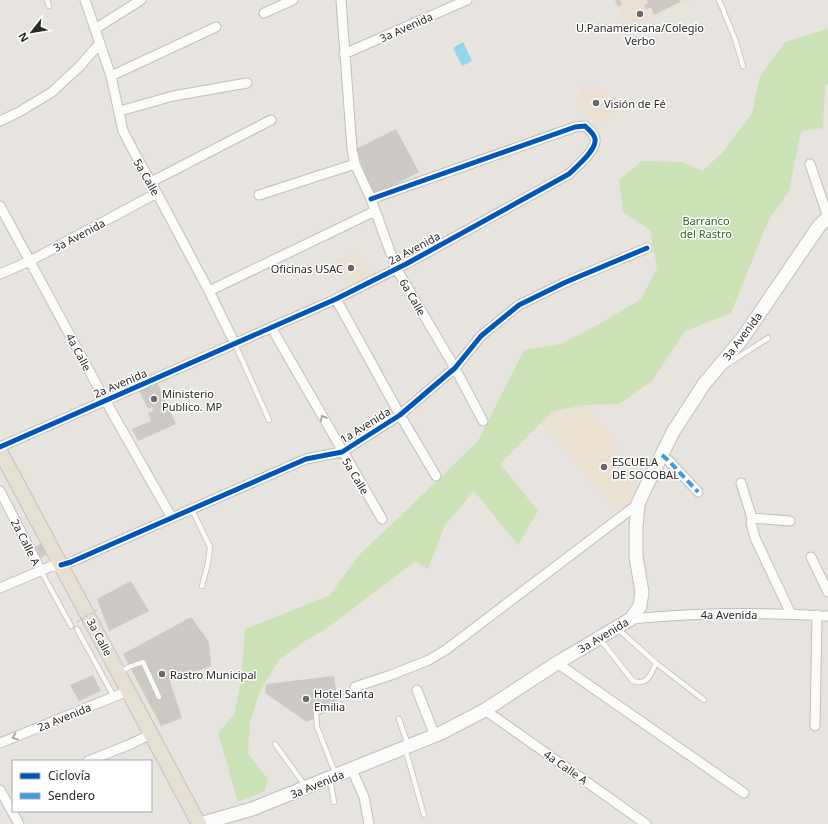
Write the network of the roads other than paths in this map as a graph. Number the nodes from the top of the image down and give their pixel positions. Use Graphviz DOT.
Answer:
graph roads {
  1 [pos="47,0"];
  2 [pos="85,0"];
  3 [pos="141,0"];
  4 [pos="293,0"];
  5 [pos="341,0"];
  6 [pos="467,0"];
  7 [pos="719,0"];
  8 [pos="49,6"];
  9 [pos="264,13"];
  10 [pos="216,27"];
  11 [pos="95,29"];
  12 [pos="99,44"];
  13 [pos="344,54"];
  14 [pos="743,66"];
  15 [pos="111,76"];
  16 [pos="247,83"];
  17 [pos="120,111"];
  18 [pos="271,120"];
  19 [pos="0,121"];
  20 [pos="355,164"];
  21 [pos="810,164"];
  22 [pos="151,182"];
  23 [pos="157,194"];
  24 [pos="259,195"];
  25 [pos="371,200"];
  26 [pos="0,206"];
  27 [pos="375,211"];
  28 [pos="828,217"];
  29 [pos="647,248"];
  30 [pos="30,261"];
  31 [pos="396,268"];
  32 [pos="0,274"];
  33 [pos="209,291"];
  34 [pos="336,299"];
  35 [pos="271,327"];
  36 [pos="768,338"];
  37 [pos="235,344"];
  38 [pos="455,368"];
  39 [pos="711,375"];
  40 [pos="105,400"];
  41 [pos="400,415"];
  42 [pos="270,420"];
  43 [pos="483,421"];
  44 [pos="0,447"];
  45 [pos="0,451"];
  46 [pos="342,452"];
  47 [pos="662,456"];
  48 [pos="436,476"];
  49 [pos="741,483"];
  50 [pos="0,491"];
  51 [pos="698,492"];
  52 [pos="638,504"];
  53 [pos="192,510"];
  54 [pos="172,518"];
  55 [pos="752,518"];
  56 [pos="382,520"];
  57 [pos="790,521"];
  58 [pos="811,557"];
  59 [pos="59,564"];
  60 [pos="41,571"];
  61 [pos="202,586"];
  62 [pos="0,588"];
  63 [pos="828,592"];
  64 [pos="791,614"];
  65 [pos="818,615"];
  66 [pos="828,616"];
  67 [pos="631,619"];
  68 [pos="71,626"];
  69 [pos="616,627"];
  70 [pos="77,629"];
  71 [pos="598,638"];
  72 [pos="557,663"];
  73 [pos="656,663"];
  74 [pos="119,673"];
  75 [pos="355,686"];
  76 [pos="417,690"];
  77 [pos="128,691"];
  78 [pos="114,697"];
  79 [pos="159,698"];
  80 [pos="704,700"];
  81 [pos="340,704"];
  82 [pos="485,710"];
  83 [pos="399,719"];
  84 [pos="815,726"];
  85 [pos="151,734"];
  86 [pos="434,736"];
  87 [pos="0,743"];
  88 [pos="275,744"];
  89 [pos="406,748"];
  90 [pos="90,760"];
  91 [pos="352,770"];
  92 [pos="333,778"];
  93 [pos="307,788"];
  94 [pos="0,790"];
  95 [pos="744,793"];
  96 [pos="334,802"];
  97 [pos="12,811"];
  98 [pos="12,812"];
  99 [pos="424,815"];
  100 [pos="19,824"];
  101 [pos="200,824"];
  102 [pos="369,824"];
  103 [pos="646,824"];
  1 -- 8 [label="lane"];
  2 -- 11 [label="street, 5a Calle"];
  3 -- 11 [label="street"];
  4 -- 9 [label="street"];
  5 -- 13 [label="street, 6a Calle"];
  6 -- 13 [label="street, 3a Avenida"];
  7 -- 14 [label="lane"];
  10 -- 15 [label="street"];
  11 -- 12 [label="street, 5a Calle"];
  12 -- 15 [label="street, 5a Calle"];
  12 -- 19 [label="street"];
  13 -- 20 [label="street, 6a Calle"];
  15 -- 17 [label="street, 5a Calle"];
  16 -- 17 [label="street"];
  17 -- 22 [label="street, 5a Calle"];
  18 -- 22 [label="street"];
  20 -- 24 [label="street"];
  20 -- 25 [label="street, 6a Calle"];
  21 -- 28 [label="street"];
  22 -- 23 [label="street, 5a Calle"];
  23 -- 30 [label="street, 3a Avenida"];
  23 -- 33 [label="street, 5a Calle"];
  25 -- 27 [label="street, 6a Calle"];
  25 -- 31 [label="street, 2a Avenida"];
  26 -- 30 [label="street, 4a Calle"];
  27 -- 31 [label="street, 6a Calle"];
  27 -- 33 [label="street"];
  28 -- 39 [label="main road, 3a Avenida"];
  29 -- 38 [label="street, 1a Avenida"];
  30 -- 32 [label="street, 3a Avenida"];
  30 -- 40 [label="street, 4a Calle"];
  31 -- 34 [label="street, 2a Avenida"];
  31 -- 38 [label="street, 6a Calle"];
  33 -- 37 [label="street, 5a Calle"];
  34 -- 35 [label="street, 2a Avenida"];
  34 -- 41 [label="street"];
  35 -- 37 [label="street, 2a Avenida"];
  46 -- 35 [label="street, 5a Calle, one-way"];
  36 -- 39 [label="lane"];
  37 -- 40 [label="street, 2a Avenida"];
  37 -- 42 [label="lane"];
  38 -- 41 [label="street, 1a Avenida"];
  38 -- 43 [label="street, 6a Calle"];
  39 -- 47 [label="main road, 3a Avenida"];
  40 -- 44 [label="street, 2a Avenida"];
  40 -- 54 [label="street, 4a Calle"];
  41 -- 46 [label="street, 1a Avenida"];
  41 -- 48 [label="street"];
  45 -- 59 [label="main road, 3a Calle"];
  46 -- 53 [label="street, 1a Avenida"];
  46 -- 56 [label="street, 5a Calle"];
  47 -- 51 [label="street"];
  47 -- 52 [label="main road, 3a Avenida"];
  49 -- 55 [label="street"];
  50 -- 60 [label="street, 2a Calle A"];
  52 -- 67 [label="main road, 3a Avenida"];
  52 -- 75 [label="street"];
  53 -- 54 [label="street, 1a Avenida"];
  53 -- 61 [label="lane"];
  54 -- 59 [label="street, 1a Avenida"];
  55 -- 57 [label="street"];
  55 -- 64 [label="street"];
  58 -- 63 [label="street"];
  59 -- 60 [label="street, 1a Avenida"];
  59 -- 74 [label="main road, 3a Calle"];
  60 -- 62 [label="street, 1a Avenida"];
  60 -- 68 [label="lane"];
  64 -- 65 [label="street, 4a Avenida"];
  64 -- 67 [label="street, 4a Avenida"];
  65 -- 66 [label="street, 4a Avenida"];
  65 -- 84 [label="street"];
  67 -- 69 [label="main road, 3a Avenida"];
  69 -- 71 [label="main road, 3a Avenida"];
  69 -- 73 [label="lane"];
  70 -- 78 [label="lane"];
  71 -- 72 [label="main road, 3a Avenida"];
  71 -- 73 [label="lane"];
  72 -- 82 [label="main road, 3a Avenida"];
  72 -- 95 [label="street"];
  73 -- 80 [label="lane"];
  74 -- 77 [label="main road, 3a Calle"];
  74 -- 79 [label="lane"];
  76 -- 86 [label="street"];
  77 -- 78 [label="street, 2a Avenida"];
  77 -- 85 [label="main road, 3a Calle"];
  78 -- 87 [label="street, 2a Avenida, one-way"];
  81 -- 92 [label="lane"];
  82 -- 86 [label="main road, 3a Avenida"];
  82 -- 103 [label="street, 4a Calle A"];
  83 -- 89 [label="lane"];
  85 -- 90 [label="street"];
  85 -- 101 [label="main road, 3a Calle"];
  86 -- 89 [label="main road, 3a Avenida"];
  88 -- 93 [label="lane"];
  89 -- 91 [label="main road, 3a Avenida"];
  89 -- 99 [label="lane"];
  91 -- 92 [label="main road, 3a Avenida"];
  91 -- 102 [label="street"];
  92 -- 93 [label="main road, 3a Avenida"];
  92 -- 96 [label="lane"];
  93 -- 101 [label="main road, 3a Avenida"];
  94 -- 97 [label="street"];
  98 -- 100 [label="street"];
}
